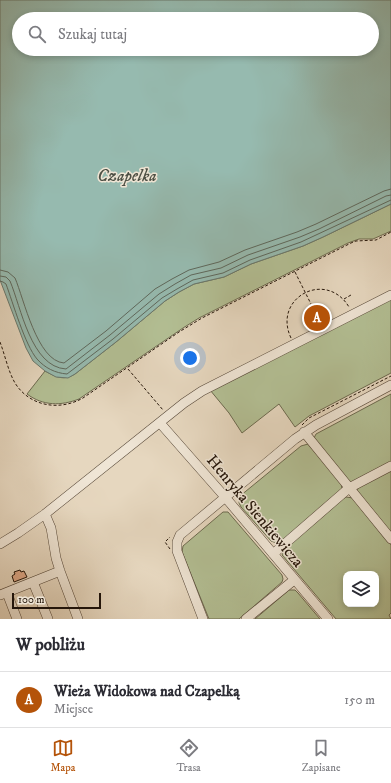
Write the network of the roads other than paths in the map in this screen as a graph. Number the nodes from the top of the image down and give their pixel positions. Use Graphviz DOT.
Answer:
graph roads {
  1 [pos="391,295"];
  2 [pos="391,385"];
  3 [pos="160,422"];
  4 [pos="304,432"];
  5 [pos="391,466"];
  6 [pos="349,488"];
  7 [pos="225,497"];
  8 [pos="45,514"];
  9 [pos="391,539"];
  10 [pos="0,544"];
  11 [pos="273,554"];
  12 [pos="60,571"];
  13 [pos="294,580"];
  14 [pos="33,582"];
  15 [pos="4,594"];
  16 [pos="17,619"];
  17 [pos="48,619"];
  18 [pos="78,619"];
  19 [pos="203,619"];
  20 [pos="246,619"];
  21 [pos="328,619"];
  1 -- 3 [label="street"];
  2 -- 4 [label="street"];
  3 -- 7 [label="street, Henryka Sienkiewicza"];
  3 -- 8 [label="street"];
  4 -- 6 [label="street"];
  4 -- 7 [label="street"];
  5 -- 6 [label="street"];
  6 -- 9 [label="street"];
  6 -- 11 [label="street"];
  7 -- 11 [label="street, Henryka Sienkiewicza"];
  7 -- 19 [label="street"];
  8 -- 10 [label="street"];
  8 -- 12 [label="street"];
  11 -- 13 [label="street, Henryka Sienkiewicza"];
  12 -- 14 [label="street"];
  12 -- 18 [label="street"];
  13 -- 20 [label="street"];
  13 -- 21 [label="street, Henryka Sienkiewicza"];
  14 -- 15 [label="street"];
  14 -- 17 [label="street"];
  15 -- 16 [label="street"];
}
